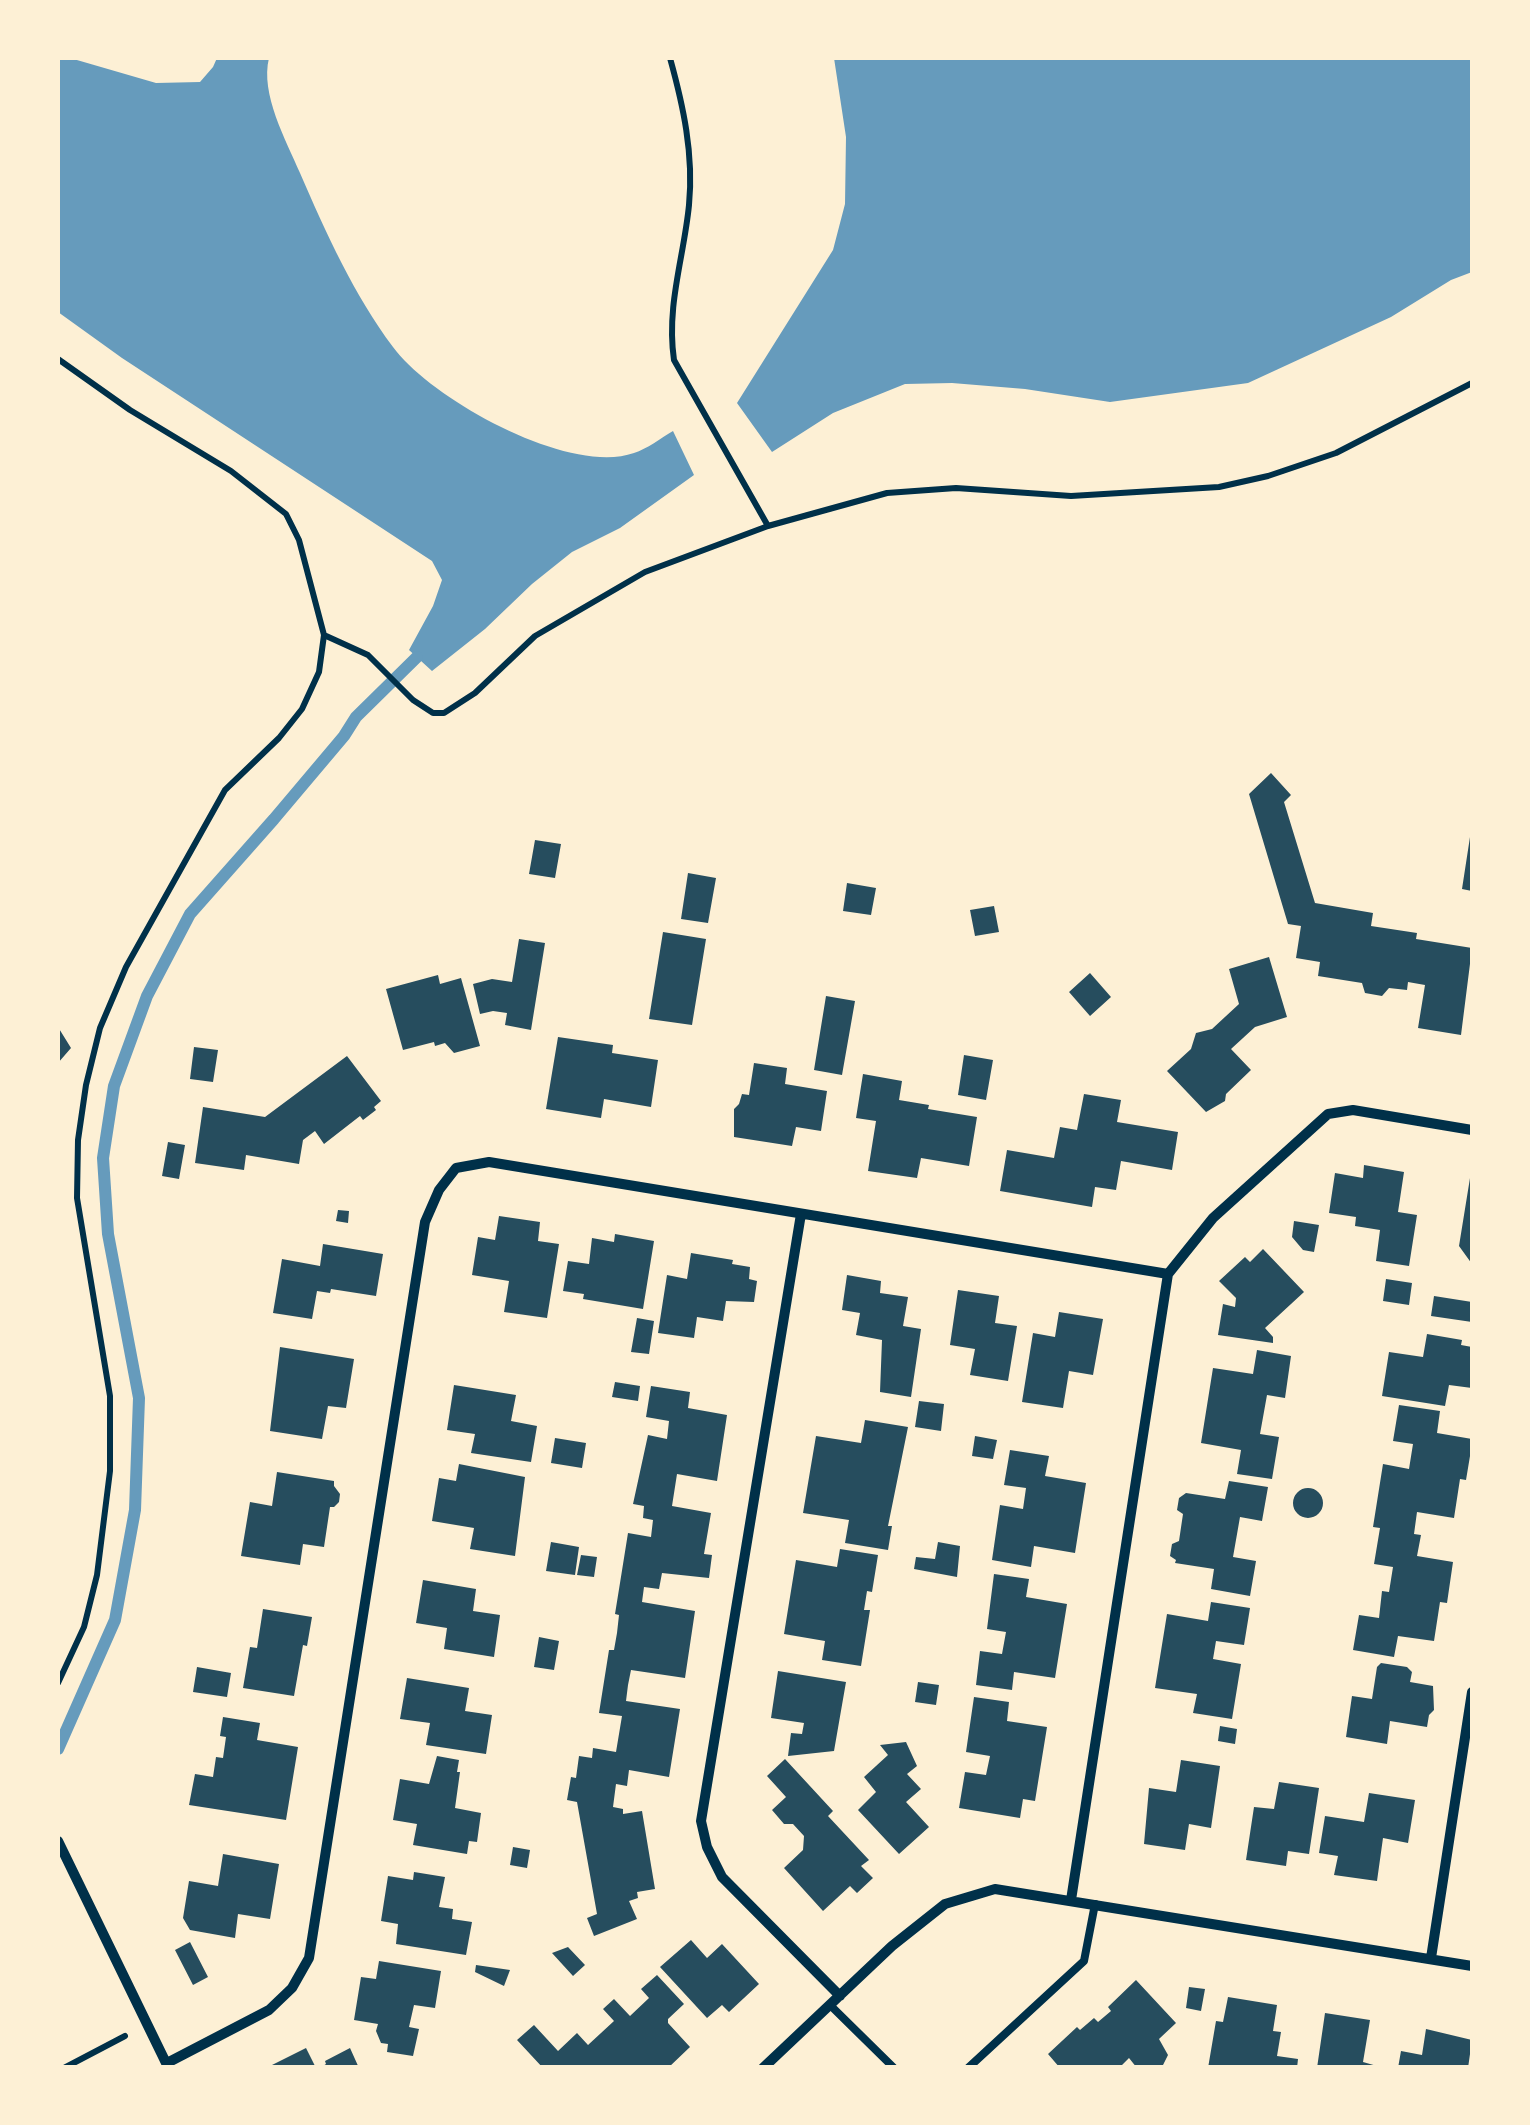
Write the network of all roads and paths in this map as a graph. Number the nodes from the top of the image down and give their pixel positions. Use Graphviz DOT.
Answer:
graph roads {
  1 [pos="670,58"];
  2 [pos="58,359"];
  3 [pos="1472,383"];
  4 [pos="768,526"];
  5 [pos="324,635"];
  6 [pos="1472,1130"];
  7 [pos="801,1214"];
  8 [pos="1168,1274"];
  9 [pos="58,1683"];
  10 [pos="1472,1692"];
  11 [pos="58,1842"];
  12 [pos="1071,1900"];
  13 [pos="1095,1904"];
  14 [pos="1431,1958"];
  15 [pos="1472,1966"];
  16 [pos="840,1996"];
  17 [pos="830,2005"];
  18 [pos="148,2023"];
  19 [pos="168,2065"];
  20 [pos="64,2068"];
  21 [pos="763,2068"];
  22 [pos="894,2068"];
  23 [pos="968,2068"];
  1 -- 4 [label="path"];
  2 -- 5 [label="path"];
  3 -- 4 [label="path"];
  4 -- 5 [label="path"];
  5 -- 9 [label="path"];
  6 -- 8 [label="street"];
  7 -- 8 [label="street"];
  7 -- 16 [label="street"];
  7 -- 19 [label="street"];
  8 -- 12 [label="street"];
  10 -- 14 [label="street"];
  11 -- 18 [label="street"];
  12 -- 13 [label="street"];
  12 -- 16 [label="street"];
  13 -- 14 [label="street"];
  13 -- 23 [label="lane"];
  14 -- 15 [label="street"];
  16 -- 17 [label="street"];
  17 -- 21 [label="street"];
  17 -- 22 [label="lane"];
  18 -- 19 [label="street"];
  18 -- 20 [label="path"];
}
